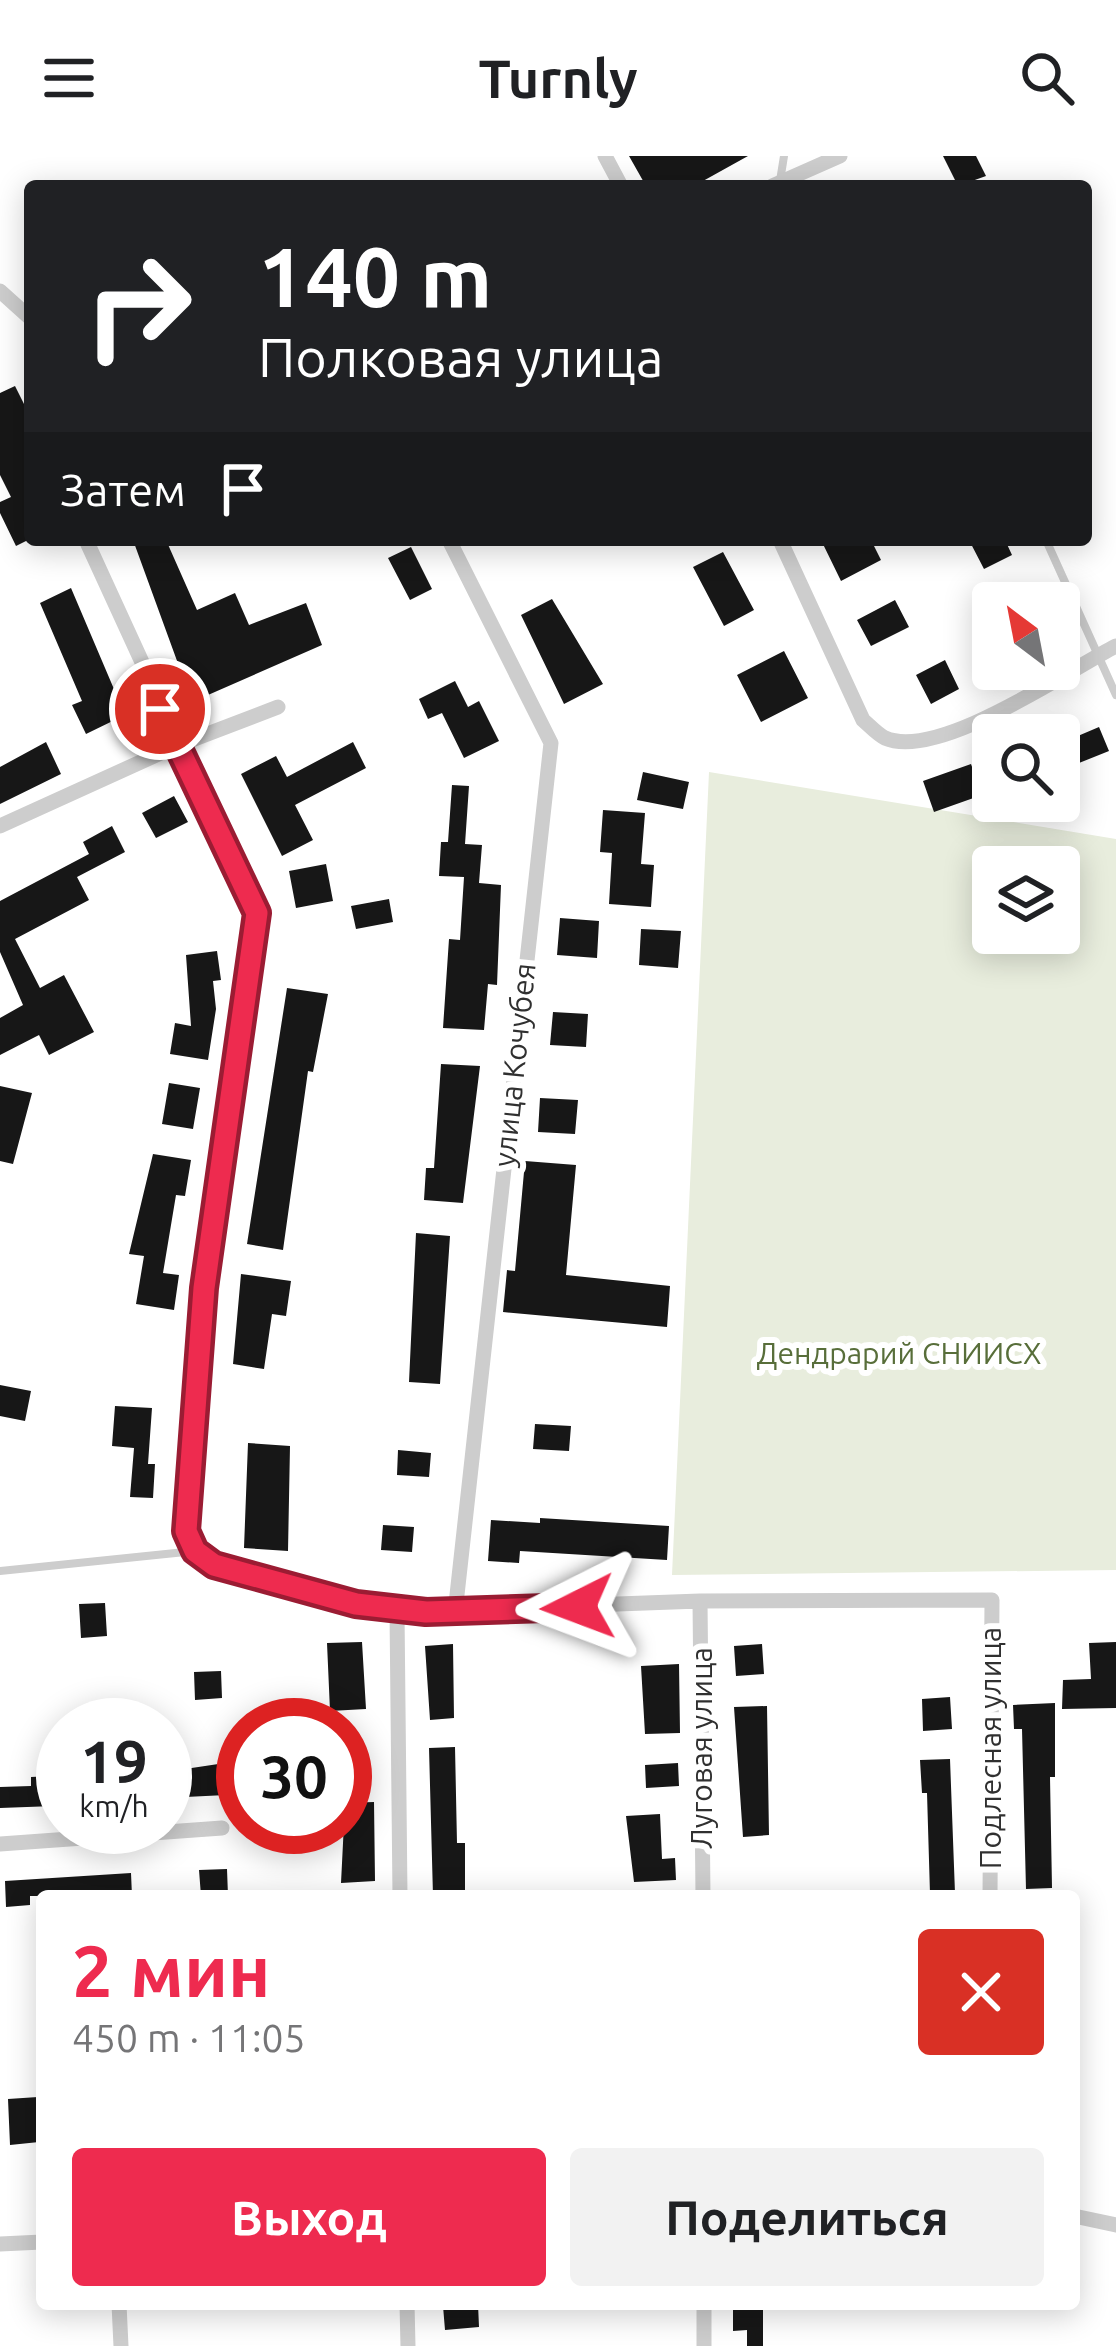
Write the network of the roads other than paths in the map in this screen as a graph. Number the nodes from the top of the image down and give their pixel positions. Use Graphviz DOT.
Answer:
graph roads {
  1 [pos="840,156"];
  2 [pos="785,180"];
  3 [pos="0,291"];
  4 [pos="24,313"];
  5 [pos="89,546"];
  6 [pos="452,546"];
  7 [pos="783,546"];
  8 [pos="1049,546"];
  9 [pos="1116,646"];
  10 [pos="1098,655"];
  11 [pos="1116,695"];
  12 [pos="278,707"];
  13 [pos="176,746"];
  14 [pos="0,826"];
  15 [pos="195,1551"];
  16 [pos="0,1570"];
  17 [pos="700,1601"];
  18 [pos="397,1612"];
  19 [pos="454,1612"];
  20 [pos="216,1828"];
  21 [pos="0,1844"];
  22 [pos="400,1890"];
  23 [pos="703,1890"];
  24 [pos="990,1890"];
  25 [pos="1080,2217"];
  26 [pos="1116,2225"];
  27 [pos="36,2242"];
  28 [pos="0,2244"];
  29 [pos="119,2310"];
  30 [pos="406,2310"];
  31 [pos="704,2310"];
  32 [pos="121,2346"];
  33 [pos="408,2346"];
  34 [pos="704,2346"];
  1 -- 2 [label="street"];
  3 -- 4 [label="street"];
  5 -- 13 [label="street"];
  6 -- 19 [label="street, улица Кочубея"];
  7 -- 10 [label="street"];
  8 -- 10 [label="lane"];
  9 -- 10 [label="street"];
  10 -- 11 [label="lane"];
  12 -- 13 [label="street"];
  13 -- 14 [label="street"];
  13 -- 15 [label="street"];
  15 -- 16 [label="lane"];
  15 -- 18 [label="street"];
  17 -- 19 [label="street"];
  17 -- 23 [label="street, Луговая улица"];
  17 -- 24 [label="street, Подлесная улица"];
  18 -- 19 [label="street"];
  18 -- 22 [label="street"];
  20 -- 21 [label="street"];
  25 -- 26 [label="street"];
  27 -- 28 [label="street"];
  29 -- 32 [label="street"];
  30 -- 33 [label="street"];
  31 -- 34 [label="street"];
}
